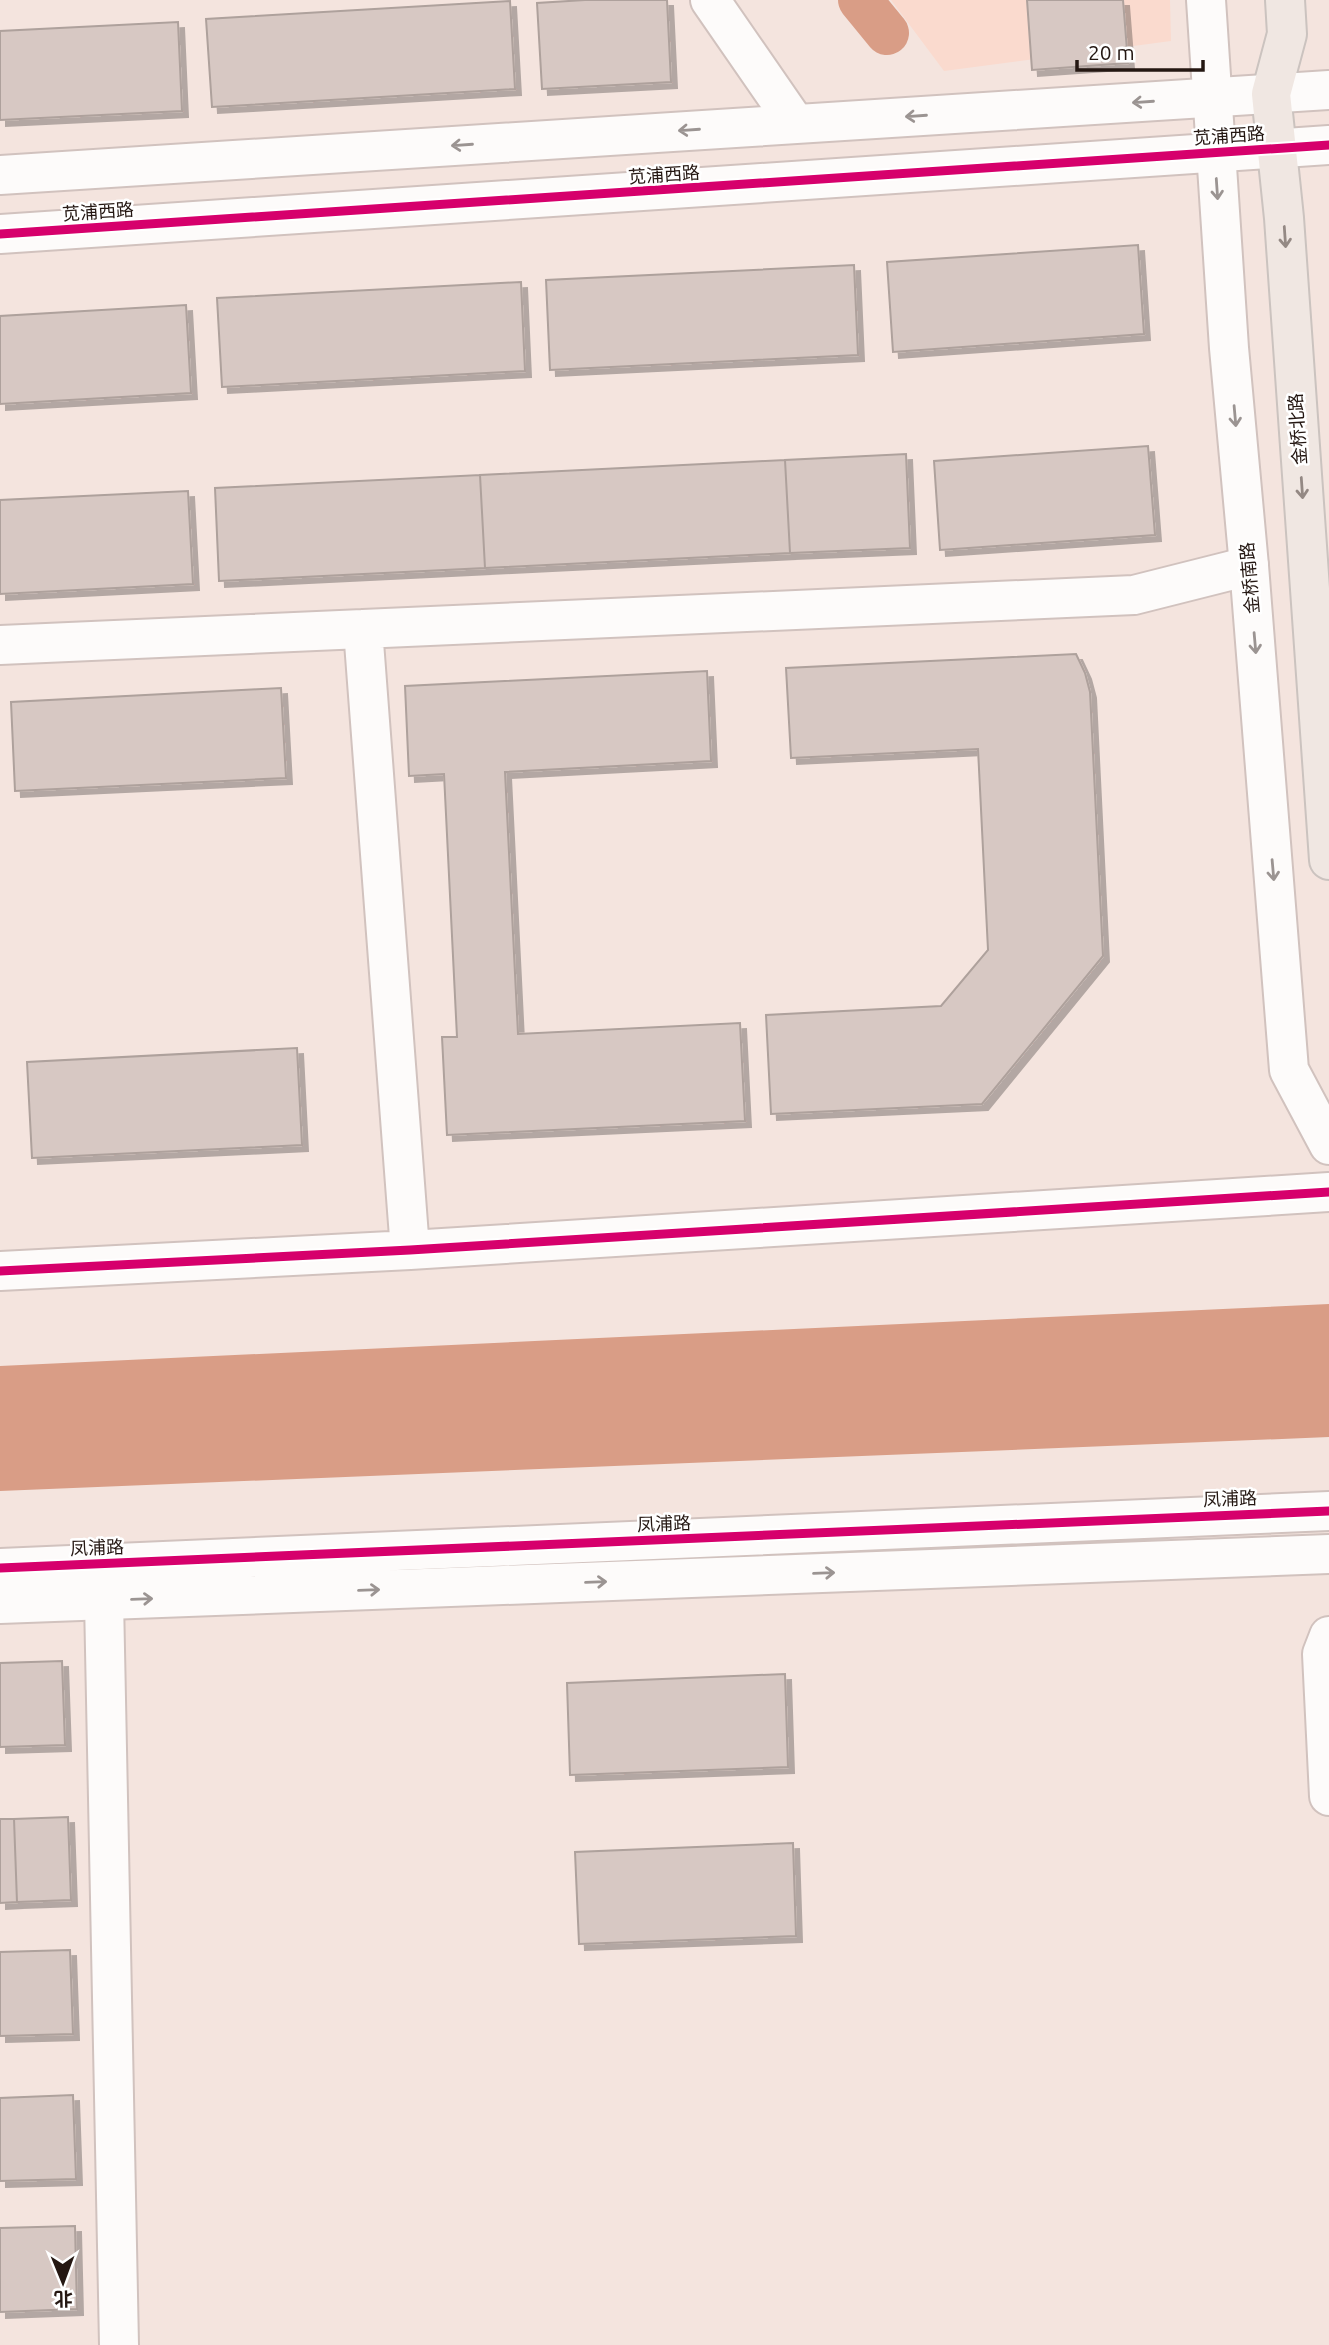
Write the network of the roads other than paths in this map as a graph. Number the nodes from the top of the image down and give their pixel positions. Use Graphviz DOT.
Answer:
graph roads {
  1 [pos="710,0"];
  2 [pos="1206,0"];
  3 [pos="1285,0"];
  4 [pos="1329,90"];
  5 [pos="1271,94"];
  6 [pos="1211,97"];
  7 [pos="796,123"];
  8 [pos="1329,145"];
  9 [pos="1275,148"];
  10 [pos="1215,152"];
  11 [pos="0,175"];
  12 [pos="0,234"];
  13 [pos="1249,566"];
  14 [pos="363,629"];
  15 [pos="0,645"];
  16 [pos="1329,860"];
  17 [pos="1329,1145"];
  18 [pos="1329,1192"];
  19 [pos="410,1250"];
  20 [pos="0,1270"];
  21 [pos="1329,1511"];
  22 [pos="1329,1555"];
  23 [pos="0,1568"];
  24 [pos="104,1600"];
  25 [pos="0,1604"];
  26 [pos="1329,1636"];
  27 [pos="1329,1796"];
  28 [pos="119,2345"];
  1 -- 7 [label="street"];
  2 -- 6 [label="street, 金桥南路"];
  3 -- 5 [label="main road, 金桥北路"];
  4 -- 5 [label="street"];
  5 -- 6 [label="street"];
  5 -- 9 [label="main road, 金桥北路"];
  6 -- 7 [label="street, one-way"];
  6 -- 10 [label="street, 金桥南路"];
  7 -- 11 [label="street, one-way"];
  8 -- 9 [label="street, 苋浦西路"];
  9 -- 10 [label="street, 苋浦西路"];
  9 -- 16 [label="main road, 金桥北路, one-way"];
  10 -- 12 [label="street, 苋浦西路"];
  10 -- 13 [label="street, 金桥南路, one-way"];
  13 -- 14 [label="street"];
  13 -- 17 [label="street, 金桥南路, one-way"];
  14 -- 15 [label="street"];
  14 -- 19 [label="street"];
  18 -- 19 [label="street"];
  19 -- 20 [label="street"];
  21 -- 23 [label="street, 凤浦路"];
  24 -- 22 [label="street, one-way"];
  24 -- 25 [label="street"];
  24 -- 28 [label="street"];
  26 -- 27 [label="street"];
}
